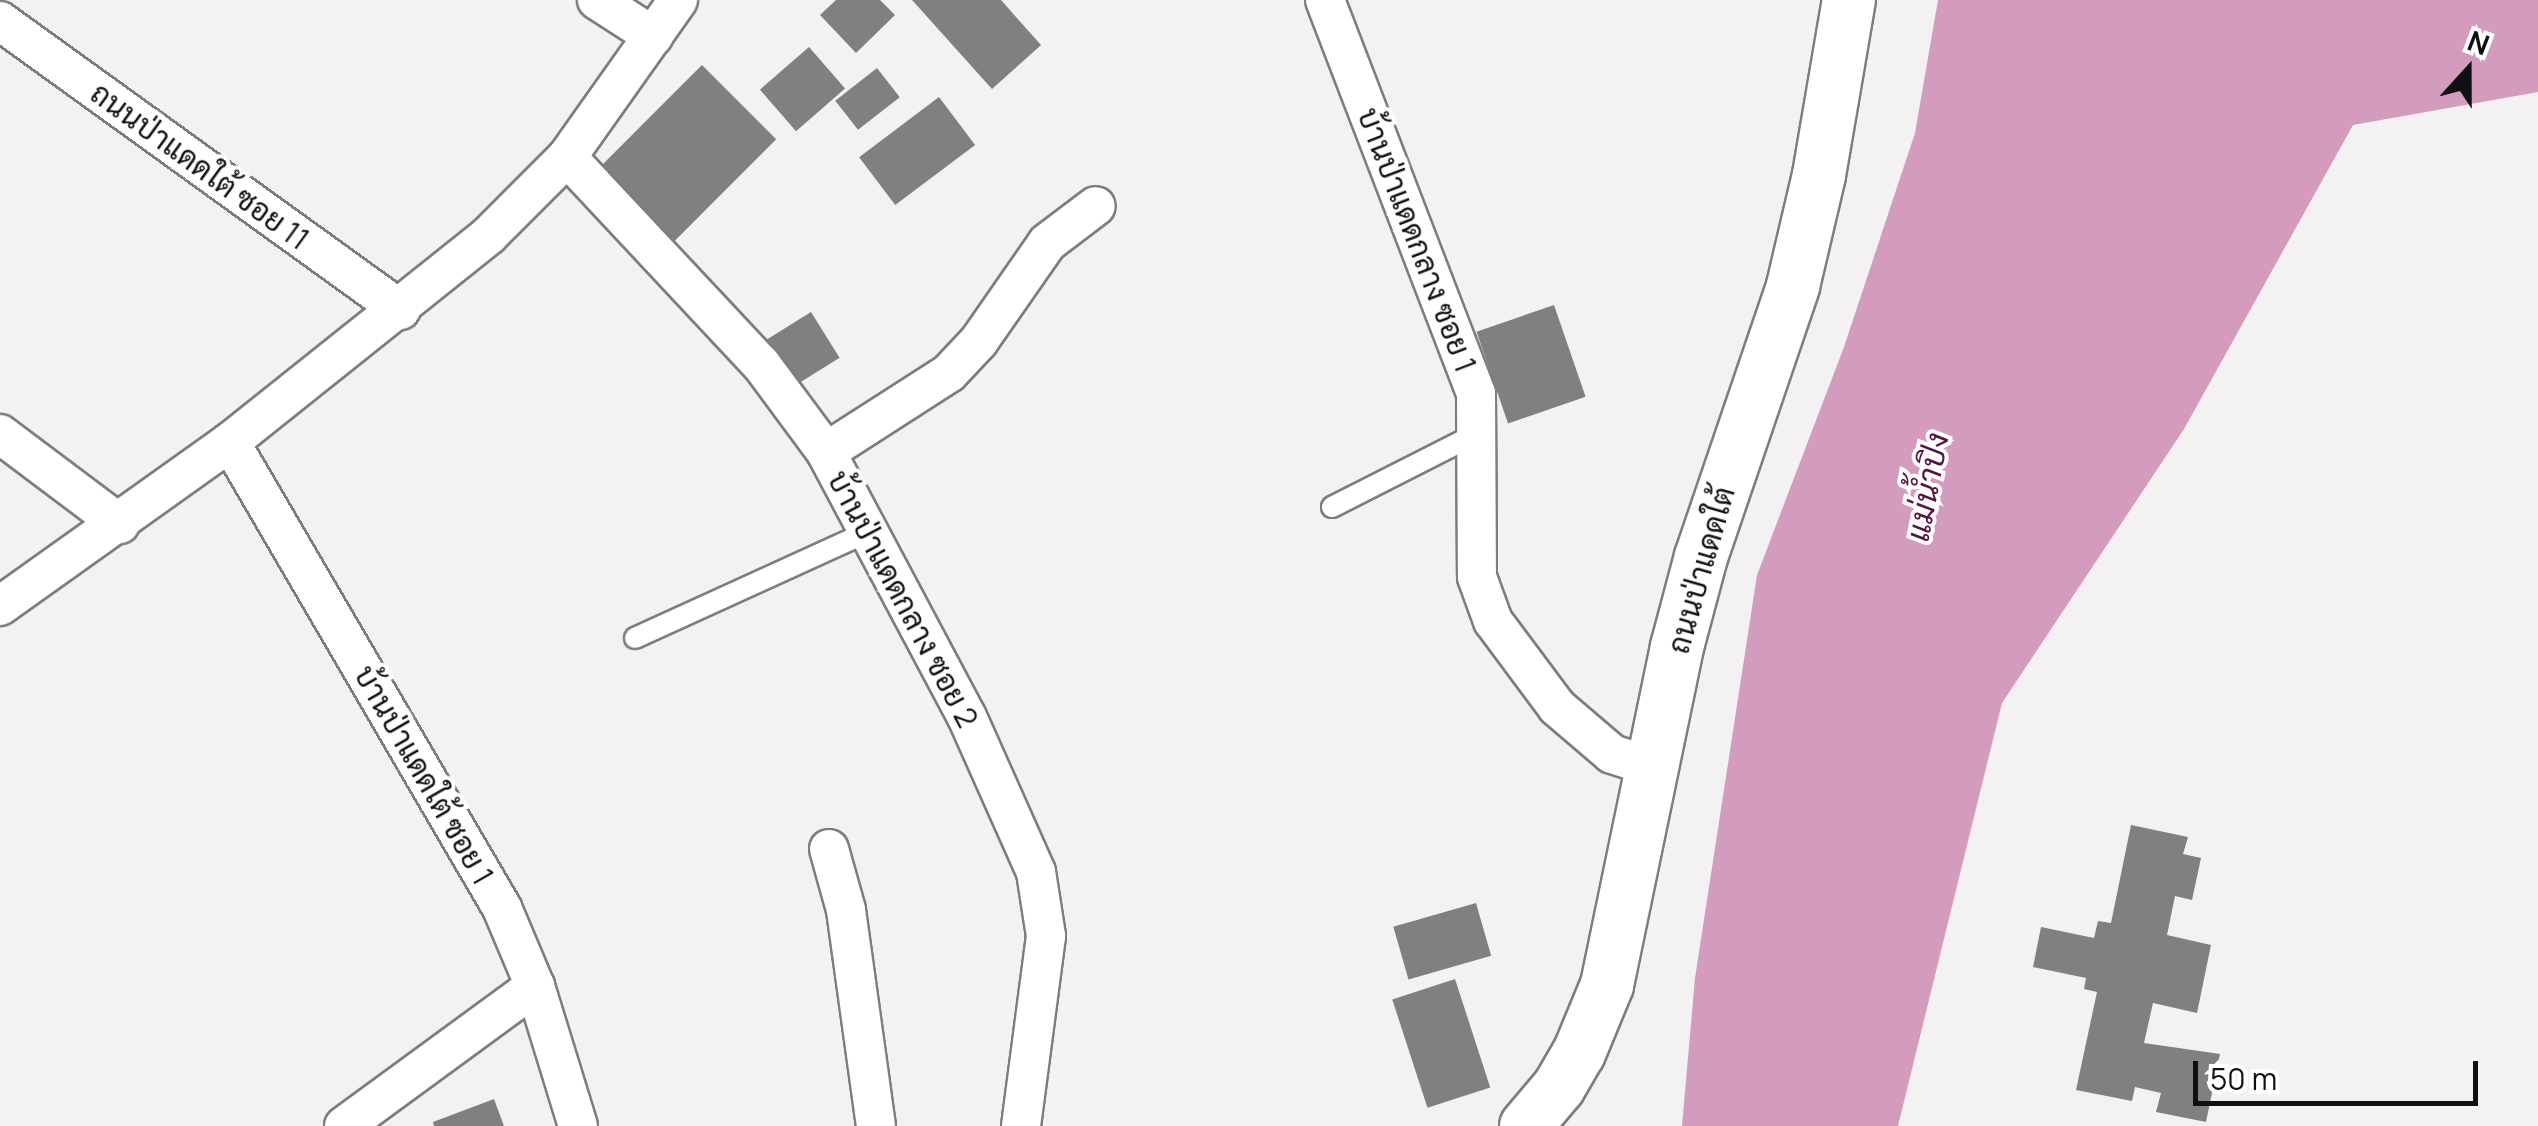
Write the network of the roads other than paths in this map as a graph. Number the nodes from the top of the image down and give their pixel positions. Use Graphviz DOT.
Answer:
graph roads {
  1 [pos="597,0"];
  2 [pos="678,0"];
  3 [pos="1326,0"];
  4 [pos="1849,0"];
  5 [pos="0,21"];
  6 [pos="652,36"];
  7 [pos="566,157"];
  8 [pos="1096,206"];
  9 [pos="400,310"];
  10 [pos="0,434"];
  11 [pos="1476,434"];
  12 [pos="230,442"];
  13 [pos="826,452"];
  14 [pos="1332,507"];
  15 [pos="120,524"];
  16 [pos="868,532"];
  17 [pos="0,606"];
  18 [pos="634,638"];
  19 [pos="1652,767"];
  20 [pos="829,850"];
  21 [pos="535,986"];
  22 [pos="344,1126"];
  23 [pos="578,1126"];
  24 [pos="876,1126"];
  25 [pos="1021,1126"];
  26 [pos="1526,1126"];
  1 -- 6 [label="street"];
  2 -- 6 [label="street"];
  3 -- 11 [label="street, บ้านป่าแดดกลาง ซอย 1"];
  4 -- 19 [label="street, ถนนป่าแดดใต้"];
  5 -- 9 [label="street, ถนนป่าแดดใต้ ซอย 11"];
  6 -- 7 [label="street"];
  7 -- 9 [label="street"];
  7 -- 13 [label="street, บ้านป่าแดดกลาง ซอย 2"];
  8 -- 13 [label="street"];
  9 -- 12 [label="street"];
  10 -- 15 [label="street"];
  11 -- 14 [label="lane"];
  11 -- 19 [label="street, บ้านป่าแดดกลาง ซอย 1"];
  12 -- 15 [label="street"];
  12 -- 21 [label="street, บ้านป่าแดดใต้ ซอย 1"];
  13 -- 16 [label="street, บ้านป่าแดดกลาง ซอย 2"];
  15 -- 17 [label="street"];
  16 -- 18 [label="lane"];
  16 -- 25 [label="street, บ้านป่าแดดกลาง ซอย 2"];
  19 -- 26 [label="street, ถนนป่าแดดใต้"];
  20 -- 24 [label="street"];
  21 -- 22 [label="street"];
  21 -- 23 [label="street, บ้านป่าแดดใต้ ซอย 1"];
}
